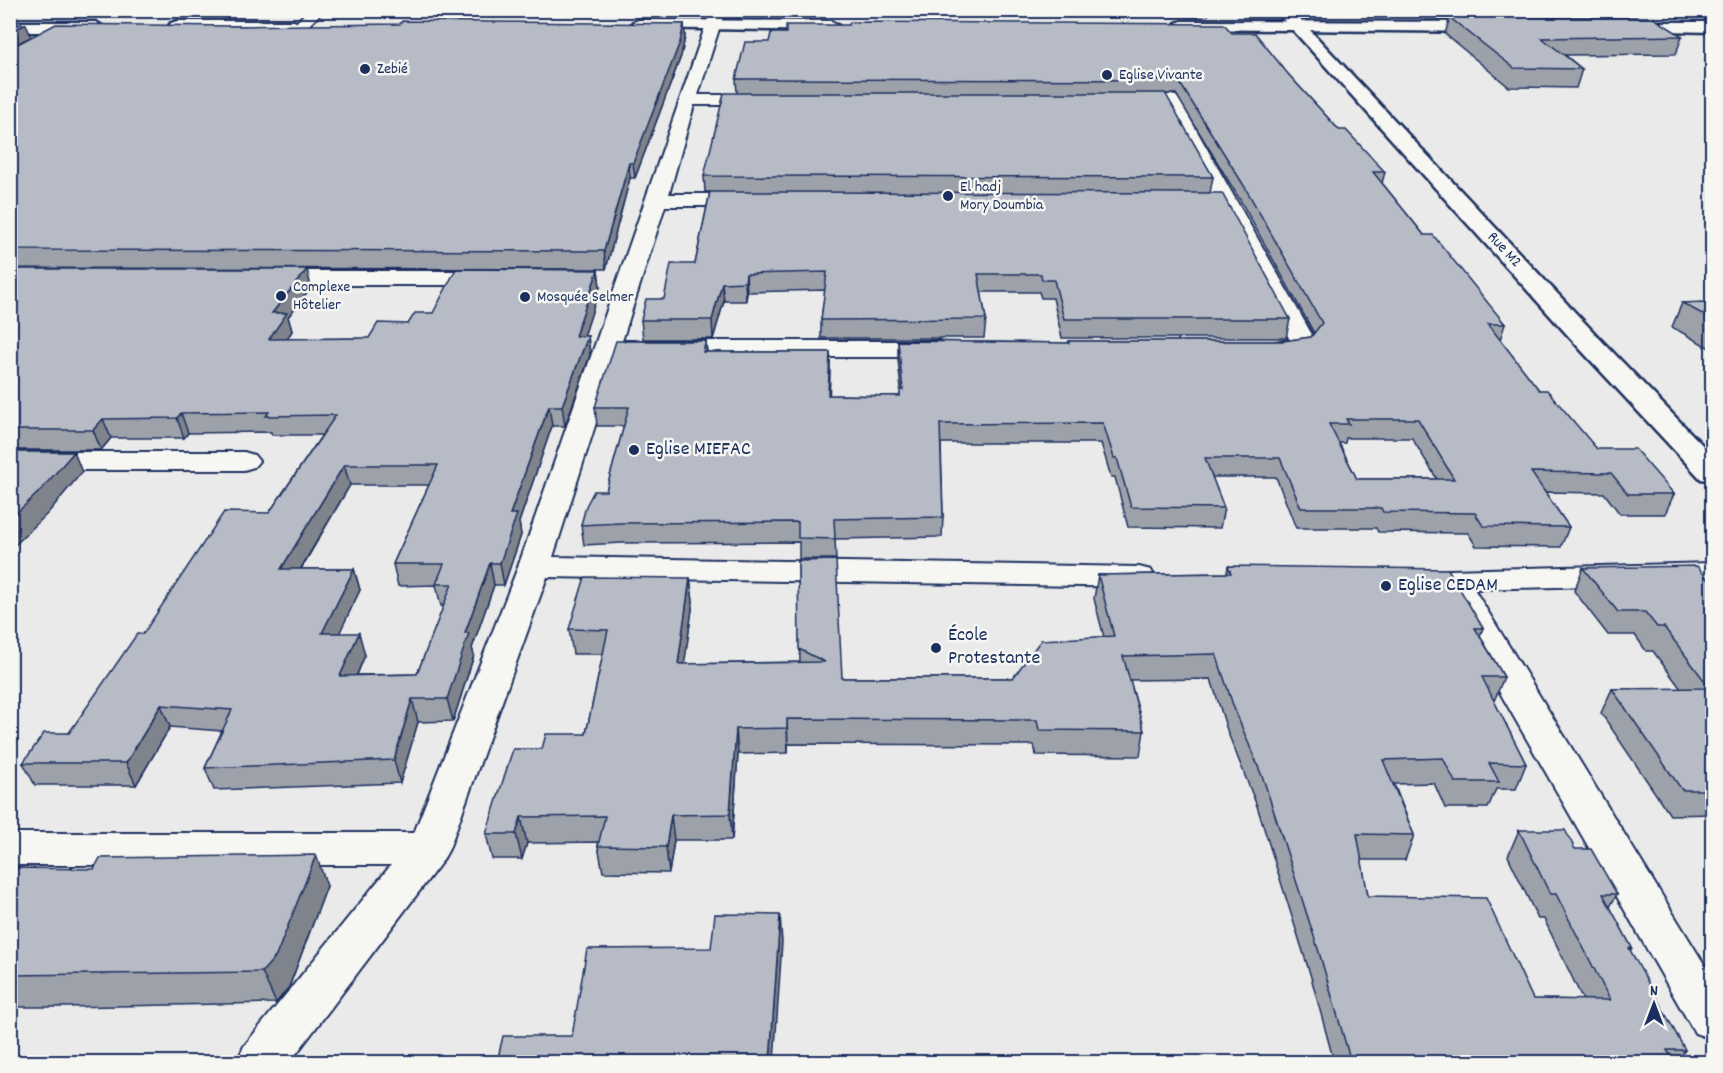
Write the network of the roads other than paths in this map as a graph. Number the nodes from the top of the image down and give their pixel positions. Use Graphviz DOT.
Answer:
graph roads {
  1 [pos="317,10"];
  2 [pos="1282,10"];
  3 [pos="716,18"];
  4 [pos="300,26"];
  5 [pos="324,26"];
  6 [pos="619,26"];
  7 [pos="845,26"];
  8 [pos="1167,26"];
  9 [pos="10,27"];
  10 [pos="63,27"];
  11 [pos="110,27"];
  12 [pos="158,27"];
  13 [pos="1297,27"];
  14 [pos="1504,27"];
  15 [pos="1608,27"];
  16 [pos="1713,27"];
  17 [pos="37,42"];
  18 [pos="1107,98"];
  19 [pos="687,100"];
  20 [pos="783,100"];
  21 [pos="657,200"];
  22 [pos="764,200"];
  23 [pos="249,278"];
  24 [pos="510,278"];
  25 [pos="606,278"];
  26 [pos="629,278"];
  27 [pos="607,349"];
  28 [pos="967,349"];
  29 [pos="1243,349"];
  30 [pos="10,461"];
  31 [pos="244,461"];
  32 [pos="1713,472"];
  33 [pos="534,567"];
  34 [pos="1713,573"];
  35 [pos="1166,577"];
  36 [pos="1382,580"];
  37 [pos="1453,581"];
  38 [pos="10,849"];
  39 [pos="428,849"];
  40 [pos="1713,1018"];
  41 [pos="261,1062"];
  1 -- 4 [label="street"];
  2 -- 13 [label="street, Rue M2"];
  3 -- 6 [label="street"];
  3 -- 7 [label="street"];
  3 -- 19 [label="street"];
  4 -- 5 [label="street"];
  4 -- 12 [label="street"];
  8 -- 13 [label="street"];
  9 -- 10 [label="street"];
  10 -- 11 [label="street"];
  10 -- 17 [label="street"];
  13 -- 14 [label="street"];
  13 -- 32 [label="street, Rue M2"];
  15 -- 16 [label="street"];
  18 -- 29 [label="street"];
  19 -- 20 [label="street"];
  19 -- 21 [label="street"];
  21 -- 22 [label="street"];
  21 -- 26 [label="street"];
  23 -- 24 [label="street"];
  25 -- 26 [label="street"];
  26 -- 27 [label="street"];
  27 -- 28 [label="street"];
  27 -- 33 [label="street"];
  30 -- 31 [label="street"];
  33 -- 35 [label="street"];
  33 -- 39 [label="street"];
  34 -- 37 [label="street"];
  36 -- 37 [label="street"];
  37 -- 40 [label="street"];
  38 -- 39 [label="street"];
  39 -- 41 [label="street"];
}
